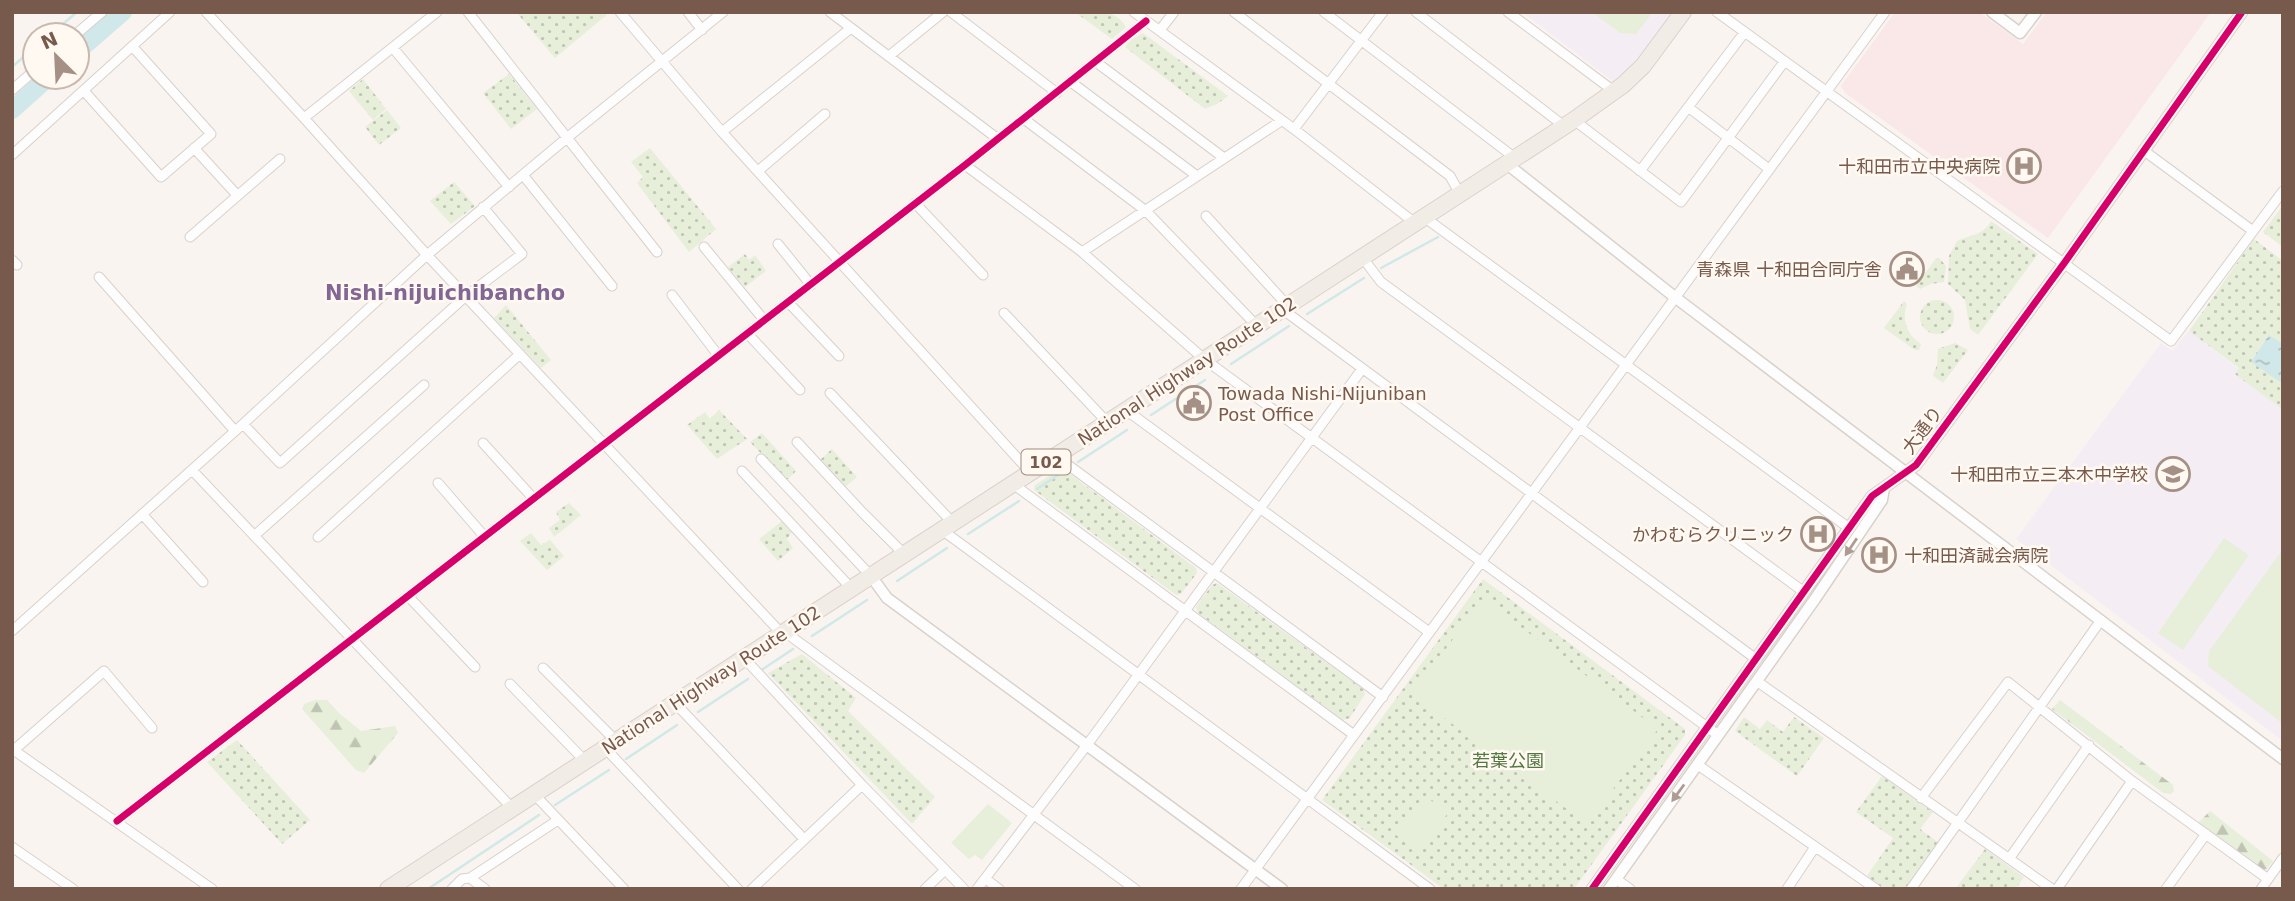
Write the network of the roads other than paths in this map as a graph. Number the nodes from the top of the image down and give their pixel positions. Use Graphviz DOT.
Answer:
graph roads {
  1 [pos="170,12"];
  2 [pos="206,12"];
  3 [pos="437,12"];
  4 [pos="468,12"];
  5 [pos="620,12"];
  6 [pos="688,12"];
  7 [pos="723,12"];
  8 [pos="830,12"];
  9 [pos="943,12"];
  10 [pos="951,12"];
  11 [pos="1134,12"];
  12 [pos="1174,12"];
  13 [pos="1234,12"];
  14 [pos="1324,12"];
  15 [pos="1383,12"];
  16 [pos="1416,12"];
  17 [pos="1508,12"];
  18 [pos="1683,12"];
  19 [pos="1717,12"];
  20 [pos="1885,12"];
  21 [pos="1992,12"];
  22 [pos="2036,12"];
  23 [pos="2242,12"];
  24 [pos="1146,21"];
  25 [pos="851,28"];
  26 [pos="702,30"];
  27 [pos="1160,30"];
  28 [pos="1744,33"];
  29 [pos="1361,41"];
  30 [pos="132,46"];
  31 [pos="393,48"];
  32 [pos="889,56"];
  33 [pos="661,62"];
  34 [pos="1096,62"];
  35 [pos="1784,62"];
  36 [pos="1071,82"];
  37 [pos="91,84"];
  38 [pos="1329,85"];
  39 [pos="84,91"];
  40 [pos="1615,92"];
  41 [pos="1058,93"];
  42 [pos="1827,93"];
  43 [pos="1688,107"];
  44 [pos="825,114"];
  45 [pos="304,118"];
  46 [pos="1024,118"];
  47 [pos="1281,121"];
  48 [pos="1569,123"];
  49 [pos="1294,130"];
  50 [pos="722,132"];
  51 [pos="568,136"];
  52 [pos="1728,138"];
  53 [pos="998,139"];
  54 [pos="194,148"];
  55 [pos="2143,150"];
  56 [pos="12,155"];
  57 [pos="1224,158"];
  58 [pos="280,159"];
  59 [pos="1511,161"];
  60 [pos="965,165"];
  61 [pos="1769,169"];
  62 [pos="1640,170"];
  63 [pos="758,171"];
  64 [pos="523,175"];
  65 [pos="1197,176"];
  66 [pos="509,187"];
  67 [pos="2283,191"];
  68 [pos="1460,194"];
  69 [pos="237,195"];
  70 [pos="915,204"];
  71 [pos="483,207"];
  72 [pos="1146,211"];
  73 [pos="1206,216"];
  74 [pos="1420,220"];
  75 [pos="2253,231"];
  76 [pos="190,237"];
  77 [pos="778,244"];
  78 [pos="704,247"];
  79 [pos="657,252"];
  80 [pos="1082,252"];
  81 [pos="427,255"];
  82 [pos="1362,257"];
  83 [pos="840,261"];
  84 [pos="2065,262"];
  85 [pos="983,275"];
  86 [pos="99,277"];
  87 [pos="811,285"];
  88 [pos="612,286"];
  89 [pos="672,295"];
  90 [pos="466,296"];
  91 [pos="1676,298"];
  92 [pos="788,302"];
  93 [pos="1285,307"];
  94 [pos="1004,313"];
  95 [pos="764,320"];
  96 [pos="1256,325"];
  97 [pos="747,333"];
  98 [pos="520,354"];
  99 [pos="718,355"];
  100 [pos="839,356"];
  101 [pos="1205,359"];
  102 [pos="1626,364"];
  103 [pos="1362,369"];
  104 [pos="424,385"];
  105 [pos="800,390"];
  106 [pos="830,393"];
  107 [pos="1126,410"];
  108 [pos="1107,422"];
  109 [pos="239,428"];
  110 [pos="1579,428"];
  111 [pos="1311,438"];
  112 [pos="797,442"];
  113 [pos="483,443"];
  114 [pos="605,443"];
  115 [pos="1056,456"];
  116 [pos="761,459"];
  117 [pos="192,470"];
  118 [pos="742,471"];
  119 [pos="1030,472"];
  120 [pos="1904,473"];
  121 [pos="438,483"];
  122 [pos="1013,484"];
  123 [pos="1884,488"];
  124 [pos="1531,493"];
  125 [pos="533,498"];
  126 [pos="1260,508"];
  127 [pos="142,514"];
  128 [pos="947,526"];
  129 [pos="1849,528"];
  130 [pos="254,536"];
  131 [pos="484,536"];
  132 [pos="318,537"];
  133 [pos="905,555"];
  134 [pos="1480,562"];
  135 [pos="1212,573"];
  136 [pos="871,576"];
  137 [pos="203,582"];
  138 [pos="852,589"];
  139 [pos="1804,592"];
  140 [pos="408,596"];
  141 [pos="1186,610"];
  142 [pos="2101,620"];
  143 [pos="12,631"];
  144 [pos="1429,632"];
  145 [pos="784,633"];
  146 [pos="351,640"];
  147 [pos="744,658"];
  148 [pos="1756,659"];
  149 [pos="475,667"];
  150 [pos="543,668"];
  151 [pos="1137,674"];
  152 [pos="1758,682"];
  153 [pos="510,684"];
  154 [pos="1383,697"];
  155 [pos="675,703"];
  156 [pos="2040,707"];
  157 [pos="1706,727"];
  158 [pos="152,728"];
  159 [pos="1354,735"];
  160 [pos="1718,735"];
  161 [pos="610,745"];
  162 [pos="1087,745"];
  163 [pos="2089,745"];
  164 [pos="13,749"];
  165 [pos="2283,760"];
  166 [pos="585,761"];
  167 [pos="1698,765"];
  168 [pos="2132,780"];
  169 [pos="862,785"];
  170 [pos="534,794"];
  171 [pos="1308,799"];
  172 [pos="1921,799"];
  173 [pos="512,808"];
  174 [pos="1034,816"];
  175 [pos="558,820"];
  176 [pos="117,821"];
  177 [pos="1957,823"];
  178 [pos="2206,834"];
  179 [pos="804,839"];
  180 [pos="12,846"];
  181 [pos="1815,847"];
  182 [pos="2283,858"];
  183 [pos="2009,859"];
  184 [pos="945,870"];
  185 [pos="1255,870"];
  186 [pos="470,878"];
  187 [pos="986,879"];
  188 [pos="2268,879"];
  189 [pos="1613,884"];
  190 [pos="73,889"];
  191 [pos="212,889"];
  192 [pos="388,889"];
  193 [pos="452,889"];
  194 [pos="485,889"];
  195 [pos="624,889"];
  196 [pos="738,889"];
  197 [pos="752,889"];
  198 [pos="925,889"];
  199 [pos="964,889"];
  200 [pos="977,889"];
  201 [pos="999,889"];
  202 [pos="1135,889"];
  203 [pos="1241,889"];
  204 [pos="1282,889"];
  205 [pos="1430,889"];
  206 [pos="1592,889"];
  207 [pos="1630,889"];
  208 [pos="1787,889"];
  209 [pos="1876,889"];
  210 [pos="1911,889"];
  211 [pos="2054,889"];
  212 [pos="2165,889"];
  213 [pos="2261,889"];
  1 -- 30 [label="street"];
  2 -- 45 [label="street"];
  3 -- 31 [label="street"];
  4 -- 51 [label="street"];
  5 -- 33 [label="street"];
  6 -- 26 [label="street"];
  7 -- 26 [label="street"];
  8 -- 25 [label="street"];
  9 -- 32 [label="street"];
  10 -- 41 [label="street"];
  11 -- 24 [label="street"];
  12 -- 27 [label="street"];
  13 -- 38 [label="street"];
  14 -- 29 [label="street"];
  15 -- 29 [label="street"];
  16 -- 48 [label="street"];
  17 -- 40 [label="street"];
  18 -- 40 [label="highway, National Highway Route 102 / 102"];
  19 -- 28 [label="street"];
  20 -- 42 [label="street"];
  21 -- 22 [label="street"];
  23 -- 55 [label="street, 大通り"];
  24 -- 27 [label="street"];
  24 -- 34 [label="street"];
  25 -- 32 [label="street"];
  25 -- 50 [label="street"];
  26 -- 33 [label="street"];
  27 -- 47 [label="street"];
  28 -- 35 [label="street"];
  28 -- 43 [label="street"];
  29 -- 38 [label="street"];
  29 -- 59 [label="street"];
  30 -- 37 [label="street"];
  30 -- 54 [label="street"];
  31 -- 45 [label="street"];
  31 -- 66 [label="street"];
  32 -- 53 [label="street"];
  33 -- 50 [label="street"];
  33 -- 51 [label="street"];
  34 -- 36 [label="street"];
  34 -- 57 [label="street"];
  35 -- 42 [label="street"];
  35 -- 52 [label="street"];
  36 -- 41 [label="street"];
  36 -- 65 [label="street"];
  38 -- 49 [label="street"];
  38 -- 68 [label="street"];
  39 -- 54 [label="street"];
  39 -- 56 [label="street"];
  40 -- 48 [label="highway, National Highway Route 102 / 102"];
  41 -- 46 [label="street"];
  42 -- 61 [label="street"];
  42 -- 84 [label="street"];
  43 -- 52 [label="street"];
  43 -- 62 [label="street"];
  44 -- 63 [label="street"];
  45 -- 81 [label="street"];
  46 -- 53 [label="street"];
  46 -- 72 [label="street"];
  47 -- 49 [label="street"];
  47 -- 57 [label="street"];
  48 -- 59 [label="highway, National Highway Route 102 / 102"];
  48 -- 62 [label="street"];
  49 -- 74 [label="street"];
  50 -- 63 [label="street"];
  51 -- 64 [label="street"];
  51 -- 79 [label="street"];
  52 -- 61 [label="street"];
  52 -- 62 [label="street"];
  53 -- 60 [label="street"];
  54 -- 69 [label="street"];
  55 -- 75 [label="street"];
  55 -- 84 [label="street, 大通り"];
  57 -- 65 [label="street"];
  58 -- 69 [label="street"];
  59 -- 68 [label="highway, National Highway Route 102 / 102"];
  59 -- 91 [label="street"];
  60 -- 70 [label="street"];
  60 -- 80 [label="street"];
  61 -- 91 [label="street"];
  63 -- 83 [label="street"];
  64 -- 66 [label="street"];
  64 -- 88 [label="street"];
  65 -- 72 [label="street"];
  66 -- 71 [label="street"];
  67 -- 75 [label="street"];
  68 -- 74 [label="highway, National Highway Route 102 / 102"];
  69 -- 76 [label="street"];
  70 -- 83 [label="street"];
  70 -- 85 [label="street"];
  71 -- 81 [label="street"];
  71 -- 90 [label="street"];
  72 -- 80 [label="street"];
  72 -- 96 [label="street"];
  73 -- 93 [label="street"];
  74 -- 82 [label="highway, National Highway Route 102 / 102"];
  74 -- 102 [label="street"];
  75 -- 84 [label="street"];
  77 -- 87 [label="street"];
  78 -- 95 [label="street"];
  80 -- 101 [label="street"];
  81 -- 90 [label="street"];
  81 -- 109 [label="street"];
  82 -- 93 [label="highway, National Highway Route 102 / 102"];
  82 -- 110 [label="street"];
  83 -- 87 [label="street"];
  83 -- 119 [label="street"];
  84 -- 120 [label="street, 大通り"];
  86 -- 109 [label="street"];
  87 -- 92 [label="street"];
  89 -- 99 [label="street"];
  90 -- 98 [label="street"];
  90 -- 109 [label="street"];
  91 -- 102 [label="street"];
  91 -- 120 [label="street"];
  92 -- 95 [label="street"];
  92 -- 100 [label="street"];
  93 -- 96 [label="highway, National Highway Route 102 / 102"];
  93 -- 103 [label="street"];
  94 -- 108 [label="street"];
  95 -- 97 [label="street"];
  96 -- 101 [label="highway, National Highway Route 102 / 102"];
  97 -- 99 [label="street"];
  97 -- 105 [label="street"];
  98 -- 114 [label="street"];
  98 -- 132 [label="street"];
  99 -- 114 [label="street"];
  101 -- 107 [label="highway, National Highway Route 102 / 102"];
  101 -- 111 [label="street"];
  102 -- 110 [label="street"];
  102 -- 129 [label="street"];
  103 -- 111 [label="street"];
  103 -- 124 [label="street"];
  104 -- 130 [label="street"];
  106 -- 128 [label="street"];
  107 -- 108 [label="highway, National Highway Route 102 / 102"];
  107 -- 126 [label="street"];
  108 -- 115 [label="highway, National Highway Route 102 / 102"];
  109 -- 117 [label="street"];
  110 -- 124 [label="street"];
  110 -- 139 [label="street"];
  111 -- 126 [label="street"];
  111 -- 134 [label="street"];
  112 -- 133 [label="street"];
  113 -- 125 [label="street"];
  114 -- 125 [label="street"];
  114 -- 145 [label="street"];
  115 -- 119 [label="highway, National Highway Route 102 / 102"];
  115 -- 135 [label="street"];
  116 -- 136 [label="street"];
  117 -- 127 [label="street"];
  117 -- 130 [label="street"];
  118 -- 138 [label="street"];
  119 -- 122 [label="highway, National Highway Route 102 / 102"];
  120 -- 123 [label="street, 大通り"];
  120 -- 142 [label="street"];
  121 -- 131 [label="street"];
  122 -- 128 [label="highway, National Highway Route 102 / 102"];
  122 -- 141 [label="street"];
  123 -- 129 [label="street, 大通り"];
  123 -- 152 [label="street, 大通り, one-way"];
  124 -- 134 [label="street"];
  124 -- 148 [label="street"];
  125 -- 131 [label="street"];
  126 -- 135 [label="street"];
  126 -- 144 [label="street"];
  127 -- 137 [label="street"];
  127 -- 143 [label="street"];
  128 -- 133 [label="highway, National Highway Route 102 / 102"];
  128 -- 151 [label="street"];
  129 -- 139 [label="street, 大通り"];
  130 -- 146 [label="street"];
  131 -- 140 [label="street"];
  133 -- 136 [label="highway, National Highway Route 102 / 102"];
  134 -- 144 [label="street"];
  134 -- 157 [label="street"];
  135 -- 141 [label="street"];
  135 -- 154 [label="street"];
  136 -- 138 [label="highway, National Highway Route 102 / 102"];
  136 -- 162 [label="street"];
  138 -- 145 [label="highway, National Highway Route 102 / 102"];
  139 -- 148 [label="street, 大通り"];
  140 -- 146 [label="street"];
  140 -- 149 [label="street"];
  141 -- 151 [label="street"];
  141 -- 159 [label="street"];
  142 -- 156 [label="street"];
  142 -- 165 [label="street"];
  144 -- 154 [label="street"];
  145 -- 147 [label="highway, National Highway Route 102 / 102"];
  145 -- 174 [label="street"];
  146 -- 173 [label="street"];
  146 -- 176 [label="street"];
  147 -- 155 [label="highway, National Highway Route 102 / 102"];
  147 -- 169 [label="street"];
  148 -- 157 [label="street, 大通り"];
  150 -- 161 [label="street"];
  151 -- 162 [label="street"];
  151 -- 171 [label="street"];
  152 -- 160 [label="street, 大通り"];
  152 -- 172 [label="street"];
  153 -- 166 [label="street"];
  154 -- 159 [label="street"];
  155 -- 161 [label="highway, National Highway Route 102 / 102"];
  155 -- 179 [label="street"];
  156 -- 163 [label="street"];
  156 -- 172 [label="street"];
  156 -- 177 [label="street"];
  157 -- 160 [label="street"];
  157 -- 206 [label="street, 大通り"];
  158 -- 164 [label="street"];
  159 -- 171 [label="street"];
  160 -- 167 [label="street, 大通り"];
  161 -- 166 [label="highway, National Highway Route 102 / 102"];
  161 -- 196 [label="street"];
  162 -- 174 [label="street"];
  162 -- 185 [label="street"];
  163 -- 168 [label="street"];
  163 -- 183 [label="street"];
  164 -- 176 [label="street"];
  166 -- 170 [label="highway, National Highway Route 102 / 102"];
  167 -- 181 [label="street"];
  167 -- 189 [label="street, 大通り, one-way"];
  168 -- 178 [label="street"];
  168 -- 211 [label="street"];
  169 -- 179 [label="street"];
  169 -- 184 [label="street"];
  170 -- 173 [label="highway, National Highway Route 102 / 102"];
  170 -- 175 [label="street"];
  171 -- 185 [label="street"];
  171 -- 205 [label="street"];
  172 -- 177 [label="street"];
  173 -- 192 [label="highway, National Highway Route 102 / 102"];
  174 -- 187 [label="street"];
  174 -- 202 [label="street"];
  175 -- 186 [label="street"];
  175 -- 195 [label="street"];
  176 -- 191 [label="street"];
  177 -- 183 [label="street"];
  177 -- 210 [label="street"];
  178 -- 188 [label="street"];
  178 -- 212 [label="street"];
  179 -- 197 [label="street"];
  180 -- 190 [label="street"];
  181 -- 208 [label="street"];
  181 -- 209 [label="street"];
  182 -- 188 [label="street"];
  183 -- 211 [label="street"];
  184 -- 198 [label="street"];
  184 -- 199 [label="street"];
  185 -- 203 [label="street"];
  185 -- 204 [label="street"];
  186 -- 193 [label="street"];
  186 -- 194 [label="street"];
  187 -- 200 [label="street"];
  187 -- 201 [label="street"];
  188 -- 213 [label="street"];
  189 -- 207 [label="street"];
}
